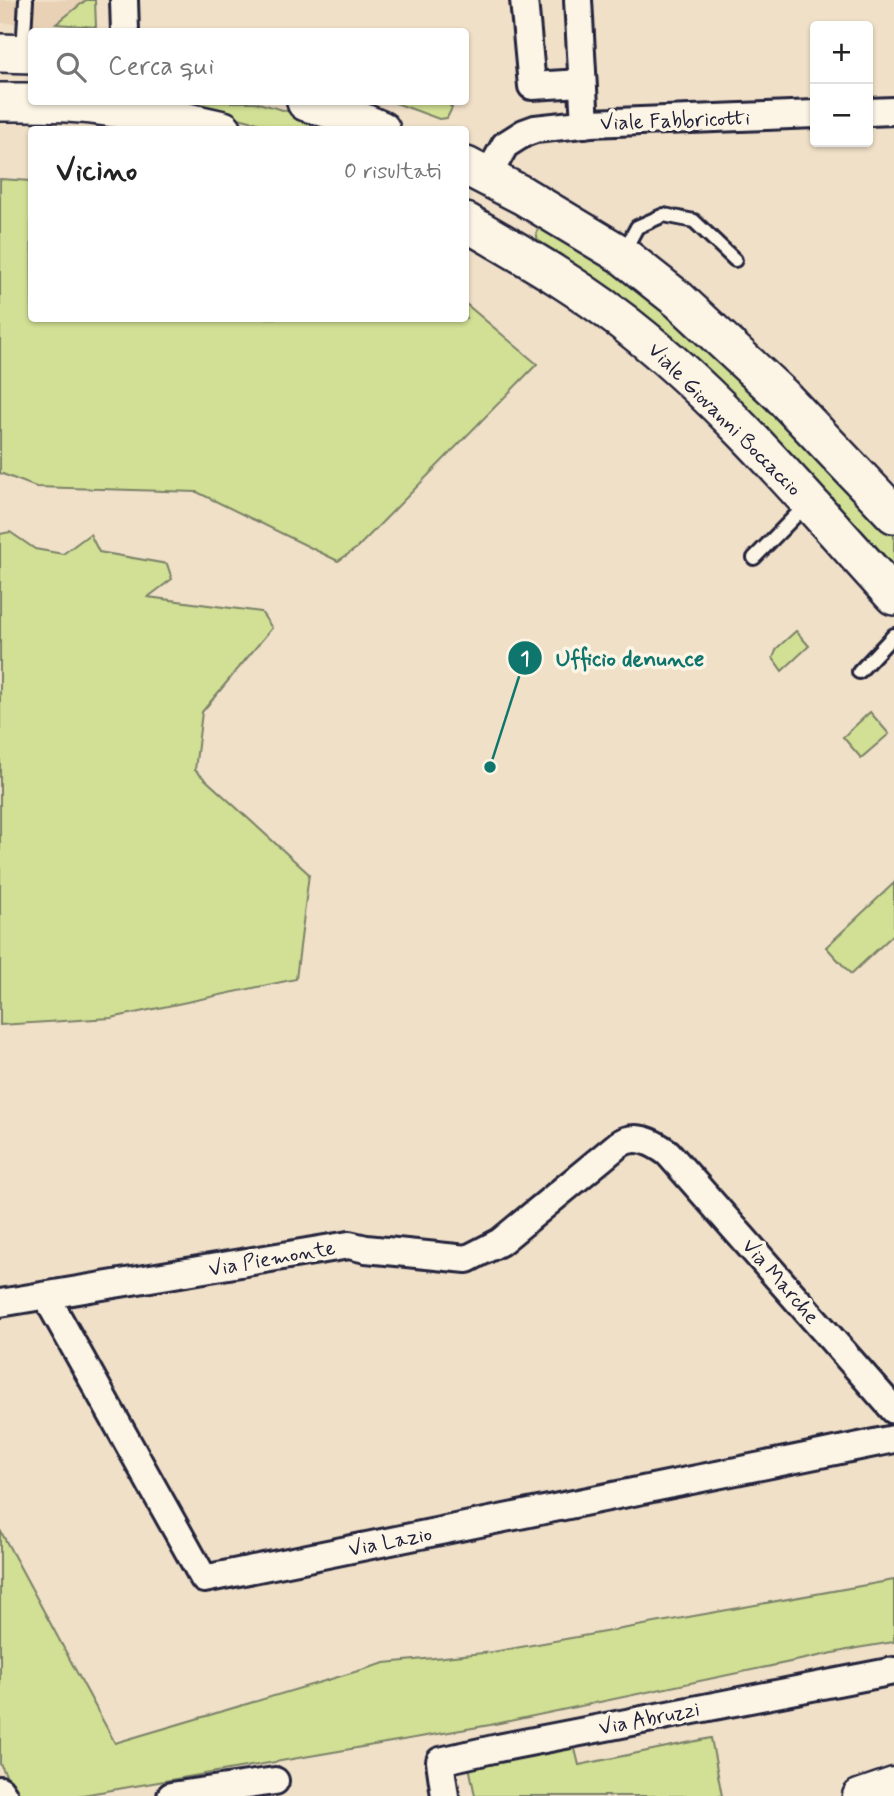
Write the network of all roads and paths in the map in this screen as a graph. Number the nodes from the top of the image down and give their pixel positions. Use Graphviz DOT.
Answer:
graph roads {
  1 [pos="26,0"];
  2 [pos="124,0"];
  3 [pos="524,0"];
  4 [pos="578,0"];
  5 [pos="125,28"];
  6 [pos="18,54"];
  7 [pos="582,83"];
  8 [pos="532,86"];
  9 [pos="0,102"];
  10 [pos="28,102"];
  11 [pos="89,105"];
  12 [pos="123,105"];
  13 [pos="316,105"];
  14 [pos="894,111"];
  15 [pos="873,112"];
  16 [pos="810,114"];
  17 [pos="584,124"];
  18 [pos="207,126"];
  19 [pos="372,126"];
  20 [pos="536,130"];
  21 [pos="476,172"];
  22 [pos="469,206"];
  23 [pos="469,223"];
  24 [pos="622,255"];
  25 [pos="735,260"];
  26 [pos="808,503"];
  27 [pos="894,514"];
  28 [pos="754,558"];
  29 [pos="894,596"];
  30 [pos="894,635"];
  31 [pos="859,672"];
  32 [pos="668,1153"];
  33 [pos="46,1296"];
  34 [pos="0,1303"];
  35 [pos="894,1410"];
  36 [pos="894,1439"];
  37 [pos="894,1671"];
  38 [pos="894,1784"];
  39 [pos="269,1786"];
  40 [pos="0,1790"];
  41 [pos="4,1796"];
  42 [pos="171,1796"];
  43 [pos="445,1796"];
  44 [pos="859,1796"];
  1 -- 6 [label="lane"];
  2 -- 5 [label="street"];
  3 -- 8 [label="street"];
  4 -- 7 [label="street"];
  7 -- 8 [label="street"];
  7 -- 17 [label="street"];
  8 -- 20 [label="street"];
  9 -- 10 [label="main road"];
  11 -- 12 [label="main road"];
  12 -- 18 [label="main road"];
  13 -- 19 [label="main road"];
  14 -- 15 [label="street"];
  16 -- 17 [label="street, Viale Fabbricotti"];
  17 -- 20 [label="street, Viale Fabbricotti"];
  20 -- 21 [label="street, Viale Fabbricotti"];
  21 -- 22 [label="main road"];
  21 -- 24 [label="main road"];
  23 -- 26 [label="main road, Viale Giovanni Boccaccio"];
  24 -- 25 [label="lane"];
  24 -- 27 [label="main road"];
  26 -- 28 [label="lane"];
  26 -- 29 [label="main road, Viale Giovanni Boccaccio"];
  30 -- 31 [label="lane"];
  32 -- 33 [label="street, Via Piemonte"];
  32 -- 35 [label="street, Via Marche"];
  33 -- 34 [label="street, Via Piemonte"];
  33 -- 36 [label="street, Via Lazio"];
  37 -- 43 [label="street, Via Abruzzi"];
  38 -- 44 [label="street"];
  39 -- 42 [label="street"];
  40 -- 41 [label="street"];
}
